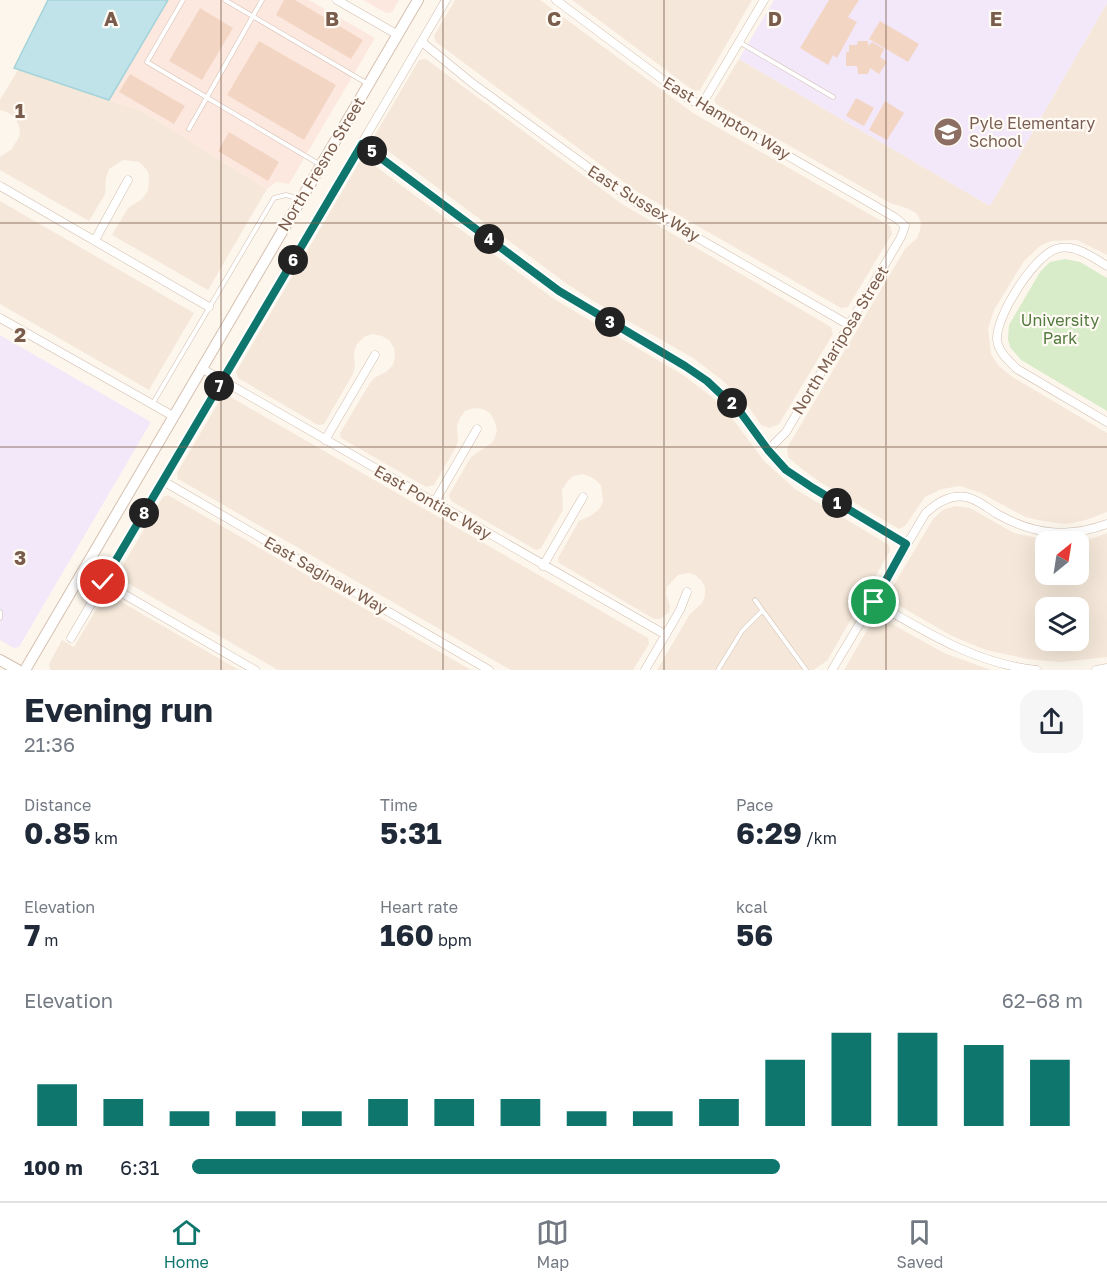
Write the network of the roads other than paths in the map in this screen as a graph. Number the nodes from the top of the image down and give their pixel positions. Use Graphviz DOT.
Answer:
graph roads {
  1 [pos="183,0"];
  2 [pos="225,0"];
  3 [pos="262,0"];
  4 [pos="337,0"];
  5 [pos="418,0"];
  6 [pos="446,0"];
  7 [pos="556,0"];
  8 [pos="764,0"];
  9 [pos="253,16"];
  10 [pos="398,35"];
  11 [pos="739,41"];
  12 [pos="422,42"];
  13 [pos="369,84"];
  14 [pos="207,97"];
  15 [pos="833,97"];
  16 [pos="701,106"];
  17 [pos="189,129"];
  18 [pos="362,144"];
  19 [pos="321,165"];
  20 [pos="128,180"];
  21 [pos="0,186"];
  22 [pos="300,200"];
  23 [pos="905,226"];
  24 [pos="95,240"];
  25 [pos="1107,266"];
  26 [pos="209,307"];
  27 [pos="0,318"];
  28 [pos="849,325"];
  29 [pos="375,355"];
  30 [pos="201,368"];
  31 [pos="222,381"];
  32 [pos="153,405"];
  33 [pos="172,416"];
  34 [pos="1107,422"];
  35 [pos="477,429"];
  36 [pos="325,440"];
  37 [pos="768,450"];
  38 [pos="163,481"];
  39 [pos="583,497"];
  40 [pos="434,503"];
  41 [pos="1107,524"];
  42 [pos="906,544"];
  43 [pos="543,566"];
  44 [pos="103,582"];
  45 [pos="687,592"];
  46 [pos="755,600"];
  47 [pos="874,602"];
  48 [pos="762,611"];
  49 [pos="0,612"];
  50 [pos="0,618"];
  51 [pos="666,635"];
  52 [pos="71,638"];
  53 [pos="0,660"];
  54 [pos="1107,668"];
  55 [pos="18,670"];
  56 [pos="25,670"];
  57 [pos="255,670"];
  58 [pos="489,670"];
  59 [pos="645,670"];
  60 [pos="718,670"];
  61 [pos="806,670"];
  62 [pos="832,670"];
  63 [pos="1037,670"];
  64 [pos="1095,670"];
  1 -- 14 [label="lane"];
  2 -- 9 [label="lane"];
  3 -- 9 [label="lane"];
  4 -- 10 [label="street"];
  5 -- 10 [label="main road, North Fresno Street"];
  6 -- 12 [label="street"];
  7 -- 16 [label="street, East Hampton Way"];
  8 -- 11 [label="street"];
  9 -- 13 [label="lane"];
  9 -- 14 [label="lane"];
  10 -- 13 [label="main road, North Fresno Street"];
  11 -- 15 [label="lane"];
  11 -- 16 [label="street"];
  12 -- 18 [label="street"];
  12 -- 28 [label="street, East Sussex Way"];
  13 -- 19 [label="main road, North Fresno Street"];
  14 -- 17 [label="lane"];
  14 -- 19 [label="lane"];
  16 -- 23 [label="street, East Hampton Way"];
  18 -- 31 [label="street"];
  18 -- 37 [label="street"];
  19 -- 22 [label="main road, North Fresno Street"];
  20 -- 24 [label="street"];
  21 -- 24 [label="street"];
  22 -- 26 [label="lane"];
  22 -- 30 [label="main road, North Fresno Street"];
  23 -- 28 [label="street, North Mariposa Street"];
  24 -- 26 [label="street"];
  25 -- 34 [label="street"];
  26 -- 32 [label="lane"];
  27 -- 32 [label="street"];
  28 -- 37 [label="street, North Mariposa Street"];
  29 -- 36 [label="street"];
  30 -- 31 [label="street, East Pontiac Way"];
  30 -- 33 [label="main road, North Fresno Street"];
  31 -- 36 [label="street, East Pontiac Way"];
  31 -- 38 [label="street"];
  32 -- 33 [label="street"];
  33 -- 56 [label="main road, North Fresno Street"];
  35 -- 40 [label="street"];
  36 -- 40 [label="street, East Pontiac Way"];
  37 -- 42 [label="street"];
  38 -- 44 [label="street"];
  38 -- 58 [label="street, East Saginaw Way"];
  39 -- 43 [label="street"];
  40 -- 43 [label="street, East Pontiac Way"];
  41 -- 42 [label="street"];
  42 -- 47 [label="street"];
  43 -- 51 [label="street, East Pontiac Way"];
  44 -- 52 [label="street"];
  44 -- 57 [label="street"];
  45 -- 51 [label="street"];
  46 -- 48 [label="lane"];
  47 -- 62 [label="street"];
  47 -- 63 [label="street"];
  48 -- 60 [label="lane"];
  48 -- 61 [label="lane"];
  49 -- 50 [label="lane"];
  51 -- 59 [label="street"];
  53 -- 55 [label="main road"];
  54 -- 64 [label="street"];
}
